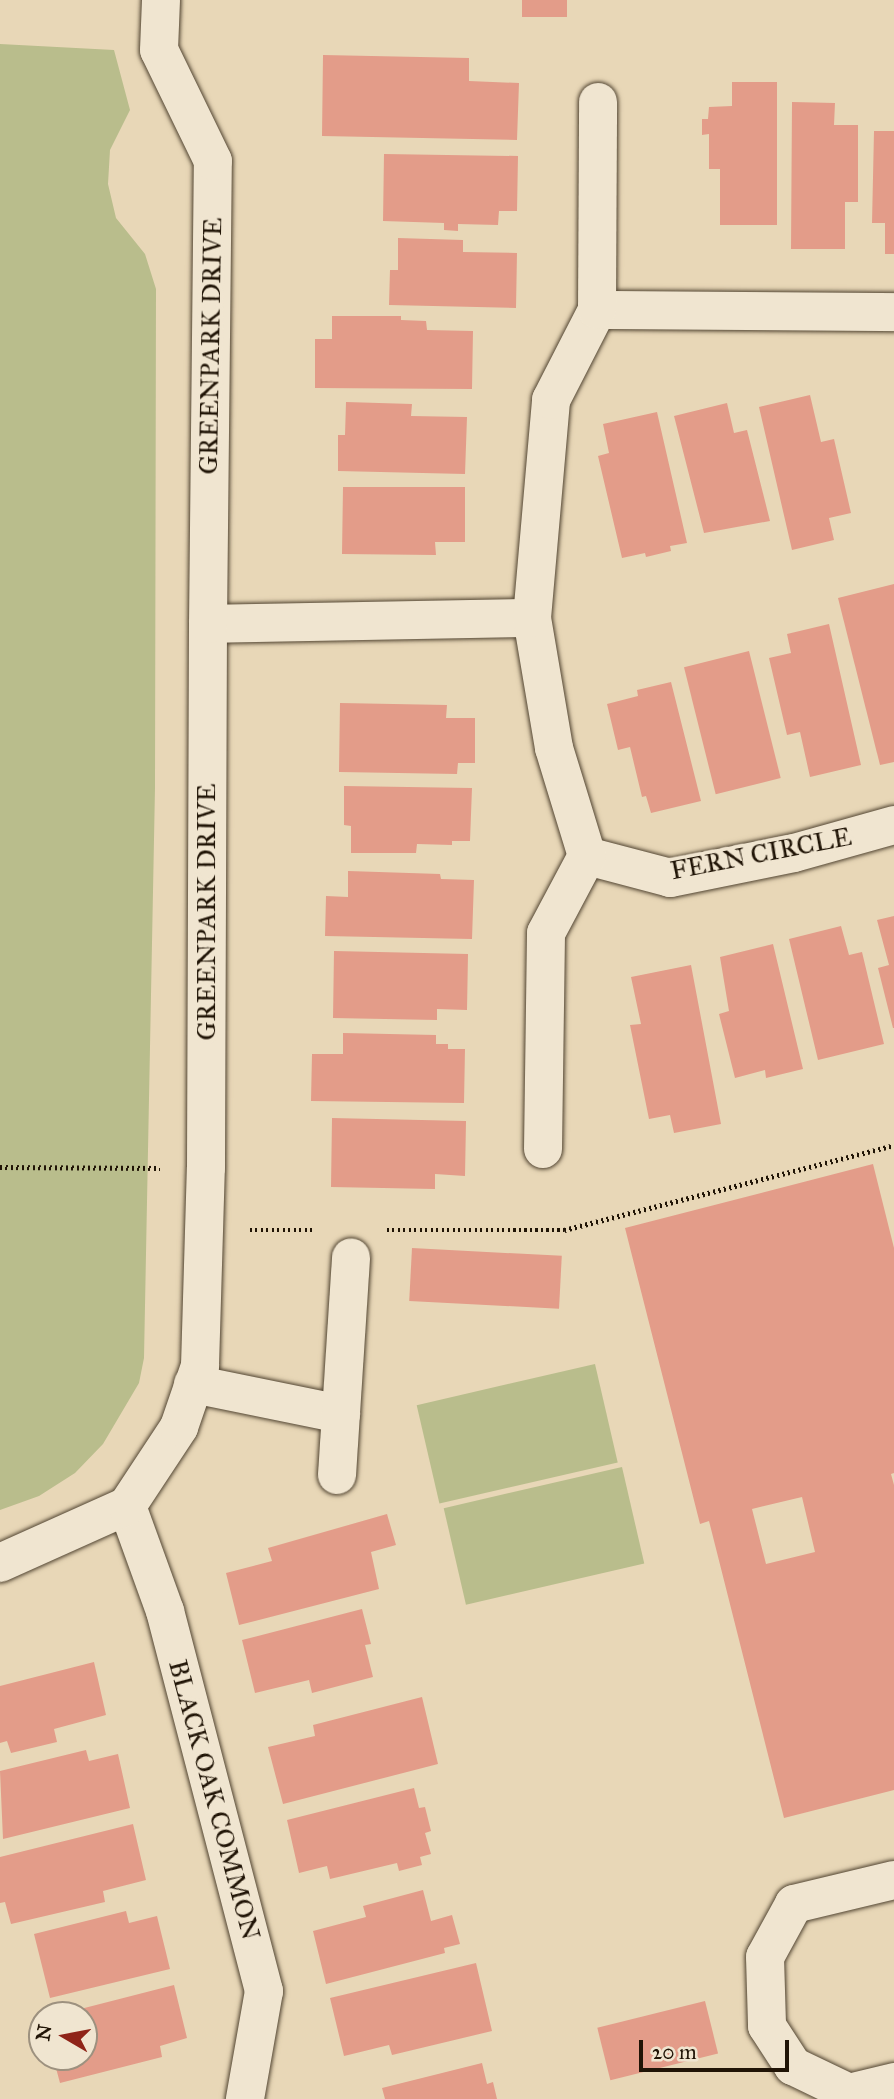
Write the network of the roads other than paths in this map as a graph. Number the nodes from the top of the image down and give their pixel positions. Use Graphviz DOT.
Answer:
graph roads {
  1 [pos="161,0"];
  2 [pos="598,102"];
  3 [pos="597,310"];
  4 [pos="894,312"];
  5 [pos="532,618"];
  6 [pos="208,624"];
  7 [pos="894,825"];
  8 [pos="587,856"];
  9 [pos="543,1149"];
  10 [pos="340,1243"];
  11 [pos="193,1384"];
  12 [pos="341,1414"];
  13 [pos="337,1475"];
  14 [pos="127,1506"];
  15 [pos="0,1563"];
  16 [pos="894,1880"];
  17 [pos="894,2082"];
  18 [pos="243,2098"];
  1 -- 6 [label="street, GREENPARK DRIVE"];
  2 -- 3 [label="street"];
  3 -- 4 [label="street"];
  3 -- 5 [label="street"];
  5 -- 6 [label="street"];
  5 -- 8 [label="street"];
  6 -- 11 [label="street, GREENPARK DRIVE"];
  7 -- 8 [label="street, FERN CIRCLE"];
  8 -- 9 [label="street"];
  10 -- 12 [label="street"];
  11 -- 12 [label="street"];
  11 -- 14 [label="street, GREENPARK DRIVE"];
  12 -- 13 [label="street"];
  14 -- 15 [label="street"];
  14 -- 18 [label="street, BLACK OAK COMMON"];
  16 -- 17 [label="street"];
}
